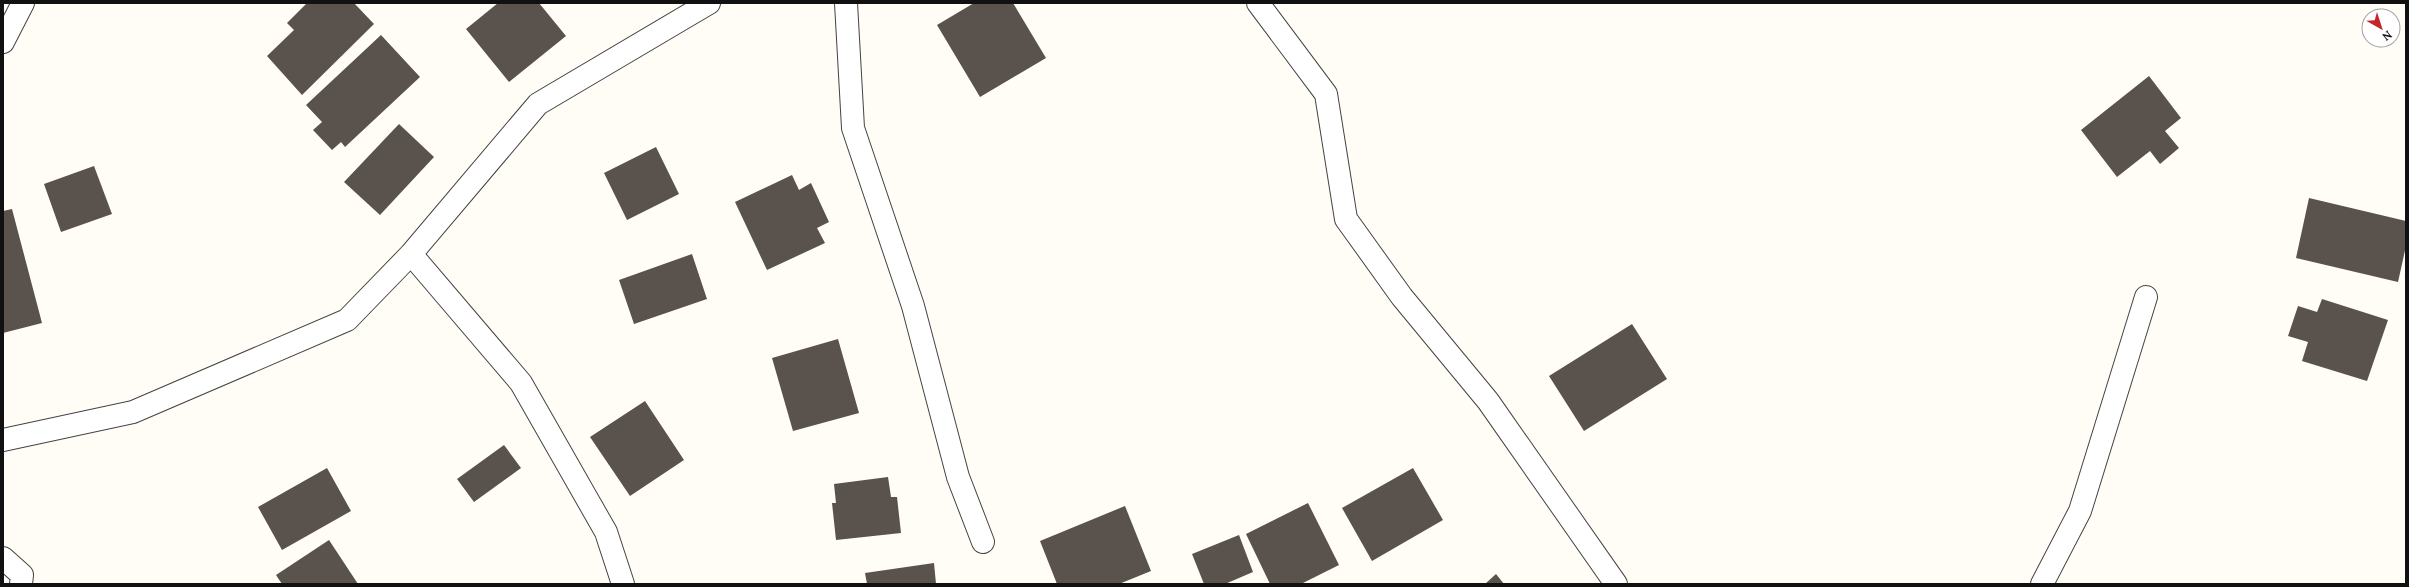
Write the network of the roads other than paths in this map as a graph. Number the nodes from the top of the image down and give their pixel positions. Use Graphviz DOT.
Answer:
graph roads {
  1 [pos="23,3"];
  2 [pos="709,3"];
  3 [pos="846,3"];
  4 [pos="1258,3"];
  5 [pos="3,42"];
  6 [pos="411,254"];
  7 [pos="2146,297"];
  8 [pos="3,440"];
  9 [pos="983,542"];
  10 [pos="3,558"];
  11 [pos="26,581"];
  12 [pos="623,584"];
  13 [pos="1616,584"];
  14 [pos="2042,584"];
  1 -- 5 [label="street"];
  2 -- 6 [label="street"];
  3 -- 9 [label="street"];
  4 -- 13 [label="street"];
  6 -- 8 [label="street"];
  6 -- 12 [label="street"];
  7 -- 14 [label="street"];
  10 -- 11 [label="street"];
}
